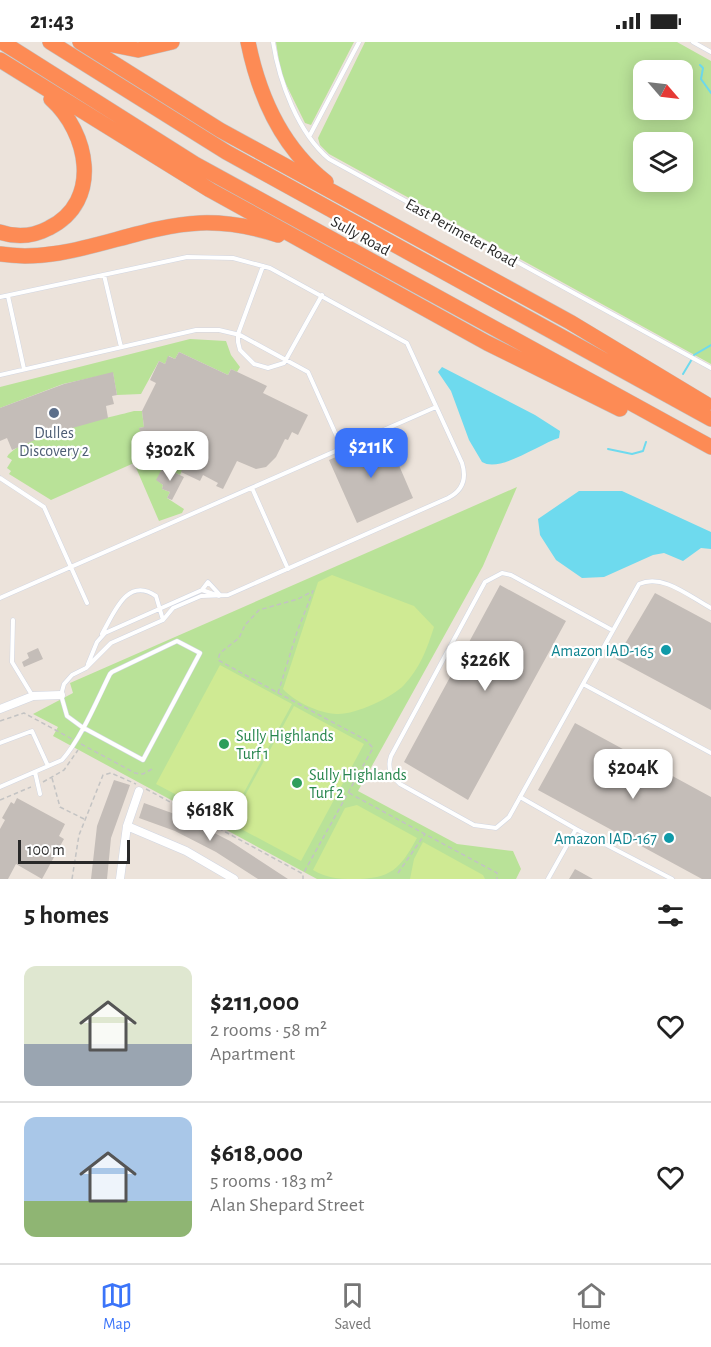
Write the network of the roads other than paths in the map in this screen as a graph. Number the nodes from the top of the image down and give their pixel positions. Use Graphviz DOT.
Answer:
graph roads {
  1 [pos="2,42"];
  2 [pos="50,42"];
  3 [pos="80,42"];
  4 [pos="98,42"];
  5 [pos="172,42"];
  6 [pos="248,42"];
  7 [pos="273,42"];
  8 [pos="359,42"];
  9 [pos="693,42"];
  10 [pos="711,52"];
  11 [pos="0,60"];
  12 [pos="34,82"];
  13 [pos="310,135"];
  14 [pos="391,224"];
  15 [pos="0,232"];
  16 [pos="0,254"];
  17 [pos="263,266"];
  18 [pos="348,268"];
  19 [pos="104,275"];
  20 [pos="322,295"];
  21 [pos="0,296"];
  22 [pos="8,296"];
  23 [pos="238,334"];
  24 [pos="121,347"];
  25 [pos="287,360"];
  26 [pos="711,368"];
  27 [pos="24,369"];
  28 [pos="0,375"];
  29 [pos="436,407"];
  30 [pos="711,407"];
  31 [pos="711,418"];
  32 [pos="710,447"];
  33 [pos="342,448"];
  34 [pos="0,478"];
  35 [pos="252,488"];
  36 [pos="71,567"];
  37 [pos="288,569"];
  38 [pos="202,590"];
  39 [pos="223,597"];
  40 [pos="0,598"];
  41 [pos="87,603"];
  42 [pos="161,608"];
  43 [pos="711,608"];
  44 [pos="13,620"];
  45 [pos="163,620"];
  46 [pos="114,629"];
  47 [pos="612,630"];
  48 [pos="118,639"];
  49 [pos="98,642"];
  50 [pos="86,668"];
  51 [pos="583,684"];
  52 [pos="61,695"];
  53 [pos="33,696"];
  54 [pos="0,709"];
  55 [pos="82,727"];
  56 [pos="0,742"];
  57 [pos="711,753"];
  58 [pos="48,766"];
  59 [pos="35,772"];
  60 [pos="0,787"];
  61 [pos="139,791"];
  62 [pos="40,794"];
  63 [pos="520,797"];
  64 [pos="127,826"];
  65 [pos="576,829"];
  66 [pos="120,879"];
  67 [pos="234,879"];
  68 [pos="548,879"];
  69 [pos="672,879"];
  1 -- 32 [label="highway, Sully Road"];
  2 -- 31 [label="highway, Sully Road"];
  3 -- 14 [label="highway"];
  4 -- 5 [label="highway"];
  6 -- 14 [label="highway"];
  7 -- 13 [label="lane, East Perimeter Road"];
  8 -- 13 [label="lane"];
  9 -- 10 [label="lane"];
  11 -- 12 [label="highway"];
  12 -- 15 [label="highway"];
  12 -- 18 [label="highway"];
  13 -- 26 [label="lane, East Perimeter Road"];
  14 -- 30 [label="highway"];
  16 -- 18 [label="highway"];
  17 -- 19 [label="lane"];
  17 -- 20 [label="lane"];
  17 -- 23 [label="lane"];
  18 -- 32 [label="highway"];
  19 -- 22 [label="lane"];
  19 -- 24 [label="lane"];
  20 -- 25 [label="lane"];
  20 -- 29 [label="lane"];
  21 -- 22 [label="lane"];
  22 -- 27 [label="lane"];
  23 -- 24 [label="lane"];
  23 -- 25 [label="lane"];
  23 -- 25 [label="lane"];
  24 -- 27 [label="lane"];
  25 -- 33 [label="lane"];
  27 -- 28 [label="lane"];
  29 -- 33 [label="lane"];
  29 -- 37 [label="lane"];
  33 -- 35 [label="lane"];
  34 -- 36 [label="lane"];
  35 -- 36 [label="lane"];
  35 -- 37 [label="lane"];
  36 -- 40 [label="lane"];
  36 -- 41 [label="lane"];
  37 -- 39 [label="lane"];
  38 -- 39 [label="lane"];
  38 -- 39 [label="lane"];
  38 -- 42 [label="lane"];
  39 -- 45 [label="lane"];
  42 -- 45 [label="lane"];
  42 -- 46 [label="lane"];
  42 -- 49 [label="lane"];
  43 -- 47 [label="lane"];
  44 -- 53 [label="lane"];
  45 -- 48 [label="lane"];
  46 -- 48 [label="lane"];
  46 -- 49 [label="lane"];
  47 -- 51 [label="lane"];
  47 -- 63 [label="lane"];
  48 -- 50 [label="lane"];
  49 -- 50 [label="lane"];
  50 -- 52 [label="lane"];
  51 -- 57 [label="lane"];
  51 -- 63 [label="lane"];
  52 -- 53 [label="street"];
  52 -- 55 [label="lane"];
  53 -- 54 [label="street"];
  55 -- 55 [label="lane"];
  55 -- 58 [label="lane"];
  56 -- 58 [label="lane"];
  58 -- 59 [label="lane"];
  59 -- 60 [label="lane"];
  59 -- 62 [label="lane"];
  61 -- 64 [label="street"];
  63 -- 65 [label="lane"];
  64 -- 66 [label="street"];
  64 -- 67 [label="street"];
  65 -- 68 [label="lane"];
  65 -- 69 [label="lane"];
}
